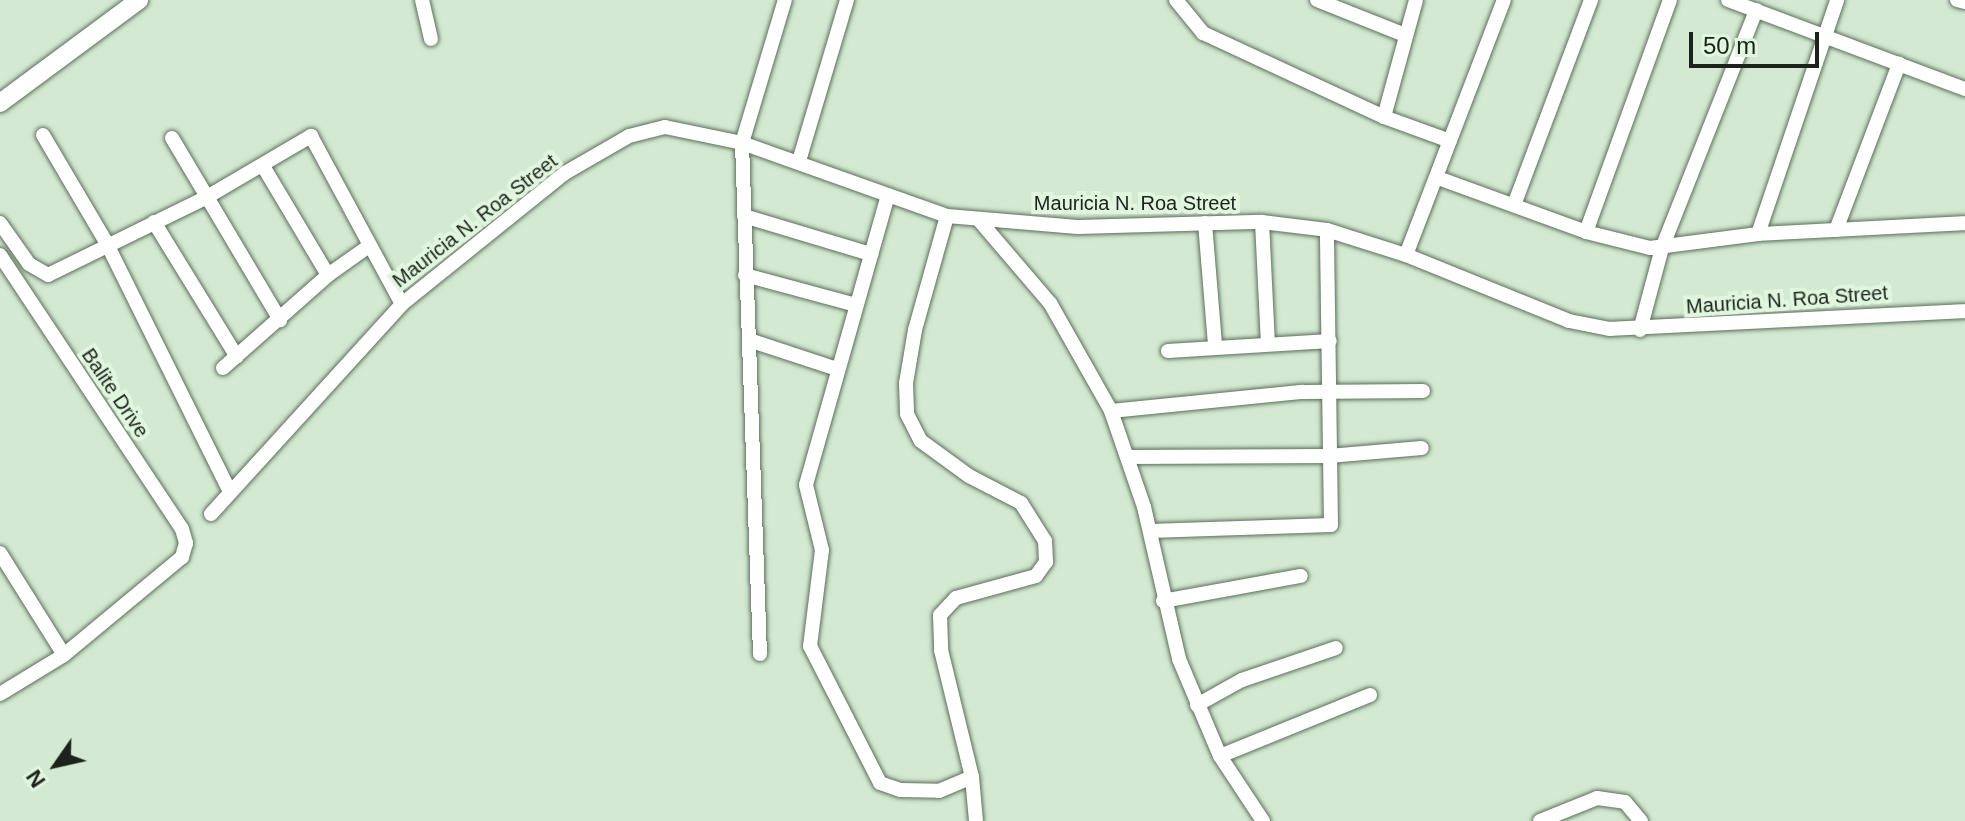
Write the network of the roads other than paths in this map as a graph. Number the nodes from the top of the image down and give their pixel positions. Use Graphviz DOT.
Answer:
graph roads {
  1 [pos="139,0"];
  2 [pos="422,0"];
  3 [pos="785,0"];
  4 [pos="847,0"];
  5 [pos="1176,0"];
  6 [pos="1317,0"];
  7 [pos="1416,0"];
  8 [pos="1504,0"];
  9 [pos="1591,0"];
  10 [pos="1670,0"];
  11 [pos="1728,0"];
  12 [pos="1837,0"];
  13 [pos="1957,0"];
  14 [pos="1965,2"];
  15 [pos="1756,10"];
  16 [pos="1405,35"];
  17 [pos="1823,37"];
  18 [pos="431,39"];
  19 [pos="1899,64"];
  20 [pos="1965,89"];
  21 [pos="0,103"];
  22 [pos="1384,117"];
  23 [pos="43,135"];
  24 [pos="172,138"];
  25 [pos="1450,141"];
  26 [pos="742,143"];
  27 [pos="799,161"];
  28 [pos="263,166"];
  29 [pos="1438,178"];
  30 [pos="888,195"];
  31 [pos="207,197"];
  32 [pos="1514,205"];
  33 [pos="744,216"];
  34 [pos="947,216"];
  35 [pos="979,220"];
  36 [pos="154,222"];
  37 [pos="1262,222"];
  38 [pos="0,223"];
  39 [pos="1205,223"];
  40 [pos="1965,223"];
  41 [pos="1327,230"];
  42 [pos="1836,230"];
  43 [pos="1586,232"];
  44 [pos="1758,234"];
  45 [pos="106,242"];
  46 [pos="369,246"];
  47 [pos="1662,248"];
  48 [pos="871,254"];
  49 [pos="0,255"];
  50 [pos="1406,255"];
  51 [pos="328,275"];
  52 [pos="745,275"];
  53 [pos="402,304"];
  54 [pos="856,305"];
  55 [pos="1965,311"];
  56 [pos="280,320"];
  57 [pos="1640,330"];
  58 [pos="752,341"];
  59 [pos="1330,341"];
  60 [pos="1268,343"];
  61 [pos="1215,345"];
  62 [pos="1168,351"];
  63 [pos="237,357"];
  64 [pos="223,368"];
  65 [pos="837,369"];
  66 [pos="1423,391"];
  67 [pos="1332,392"];
  68 [pos="1111,411"];
  69 [pos="1422,448"];
  70 [pos="1329,456"];
  71 [pos="1128,457"];
  72 [pos="230,492"];
  73 [pos="211,514"];
  74 [pos="1150,531"];
  75 [pos="0,553"];
  76 [pos="1301,576"];
  77 [pos="1163,601"];
  78 [pos="1336,648"];
  79 [pos="760,654"];
  80 [pos="64,655"];
  81 [pos="0,694"];
  82 [pos="1370,695"];
  83 [pos="1197,705"];
  84 [pos="1220,756"];
  85 [pos="972,777"];
  86 [pos="976,821"];
  87 [pos="1263,821"];
  88 [pos="1540,821"];
  89 [pos="1641,821"];
  1 -- 21 [label="street"];
  2 -- 18 [label="street"];
  3 -- 26 [label="street"];
  4 -- 27 [label="street"];
  5 -- 22 [label="street"];
  6 -- 16 [label="street"];
  7 -- 16 [label="street"];
  8 -- 25 [label="street"];
  9 -- 32 [label="street"];
  10 -- 43 [label="street"];
  11 -- 15 [label="street"];
  12 -- 17 [label="street"];
  13 -- 14 [label="street"];
  15 -- 17 [label="street"];
  15 -- 47 [label="street"];
  16 -- 22 [label="street"];
  17 -- 19 [label="street"];
  17 -- 44 [label="street"];
  19 -- 20 [label="street"];
  19 -- 42 [label="street"];
  22 -- 25 [label="street"];
  23 -- 45 [label="street"];
  24 -- 31 [label="street"];
  25 -- 29 [label="street"];
  26 -- 27 [label="street, Mauricia N. Roa Street"];
  26 -- 33 [label="street"];
  26 -- 53 [label="street, Mauricia N. Roa Street"];
  27 -- 30 [label="street, Mauricia N. Roa Street"];
  28 -- 31 [label="street"];
  28 -- 46 [label="street"];
  28 -- 51 [label="street"];
  29 -- 32 [label="street"];
  29 -- 50 [label="street"];
  30 -- 34 [label="street, Mauricia N. Roa Street"];
  30 -- 48 [label="street"];
  31 -- 36 [label="street"];
  31 -- 56 [label="street"];
  32 -- 43 [label="street"];
  33 -- 48 [label="street"];
  33 -- 52 [label="street"];
  34 -- 35 [label="street, Mauricia N. Roa Street"];
  34 -- 85 [label="street"];
  35 -- 39 [label="street, Mauricia N. Roa Street"];
  35 -- 68 [label="street"];
  36 -- 45 [label="street"];
  36 -- 63 [label="street"];
  37 -- 39 [label="street, Mauricia N. Roa Street"];
  37 -- 41 [label="street, Mauricia N. Roa Street"];
  37 -- 60 [label="street"];
  38 -- 45 [label="street"];
  39 -- 61 [label="street"];
  40 -- 42 [label="street"];
  41 -- 50 [label="street, Mauricia N. Roa Street"];
  41 -- 59 [label="street"];
  42 -- 44 [label="street"];
  43 -- 47 [label="street"];
  44 -- 47 [label="street"];
  45 -- 72 [label="street"];
  46 -- 51 [label="street"];
  46 -- 53 [label="street"];
  47 -- 57 [label="street"];
  48 -- 54 [label="street"];
  49 -- 80 [label="street, Balite Drive"];
  50 -- 57 [label="street, Mauricia N. Roa Street"];
  51 -- 56 [label="street"];
  52 -- 54 [label="street"];
  52 -- 58 [label="street"];
  53 -- 72 [label="street, Mauricia N. Roa Street"];
  54 -- 65 [label="street"];
  55 -- 57 [label="street, Mauricia N. Roa Street"];
  56 -- 63 [label="street"];
  58 -- 65 [label="street"];
  58 -- 79 [label="street"];
  59 -- 60 [label="street"];
  59 -- 67 [label="street"];
  60 -- 61 [label="street"];
  61 -- 62 [label="street"];
  63 -- 64 [label="street"];
  65 -- 85 [label="street"];
  66 -- 67 [label="street"];
  67 -- 68 [label="street"];
  67 -- 70 [label="street"];
  68 -- 71 [label="street"];
  69 -- 70 [label="street"];
  70 -- 71 [label="street"];
  70 -- 74 [label="street"];
  71 -- 74 [label="street"];
  72 -- 73 [label="street, Mauricia N. Roa Street"];
  74 -- 77 [label="street"];
  75 -- 80 [label="street"];
  76 -- 77 [label="street"];
  77 -- 83 [label="street"];
  78 -- 83 [label="street"];
  80 -- 81 [label="street"];
  82 -- 84 [label="street"];
  83 -- 84 [label="street"];
  84 -- 87 [label="street"];
  85 -- 86 [label="street"];
  88 -- 89 [label="street"];
}
